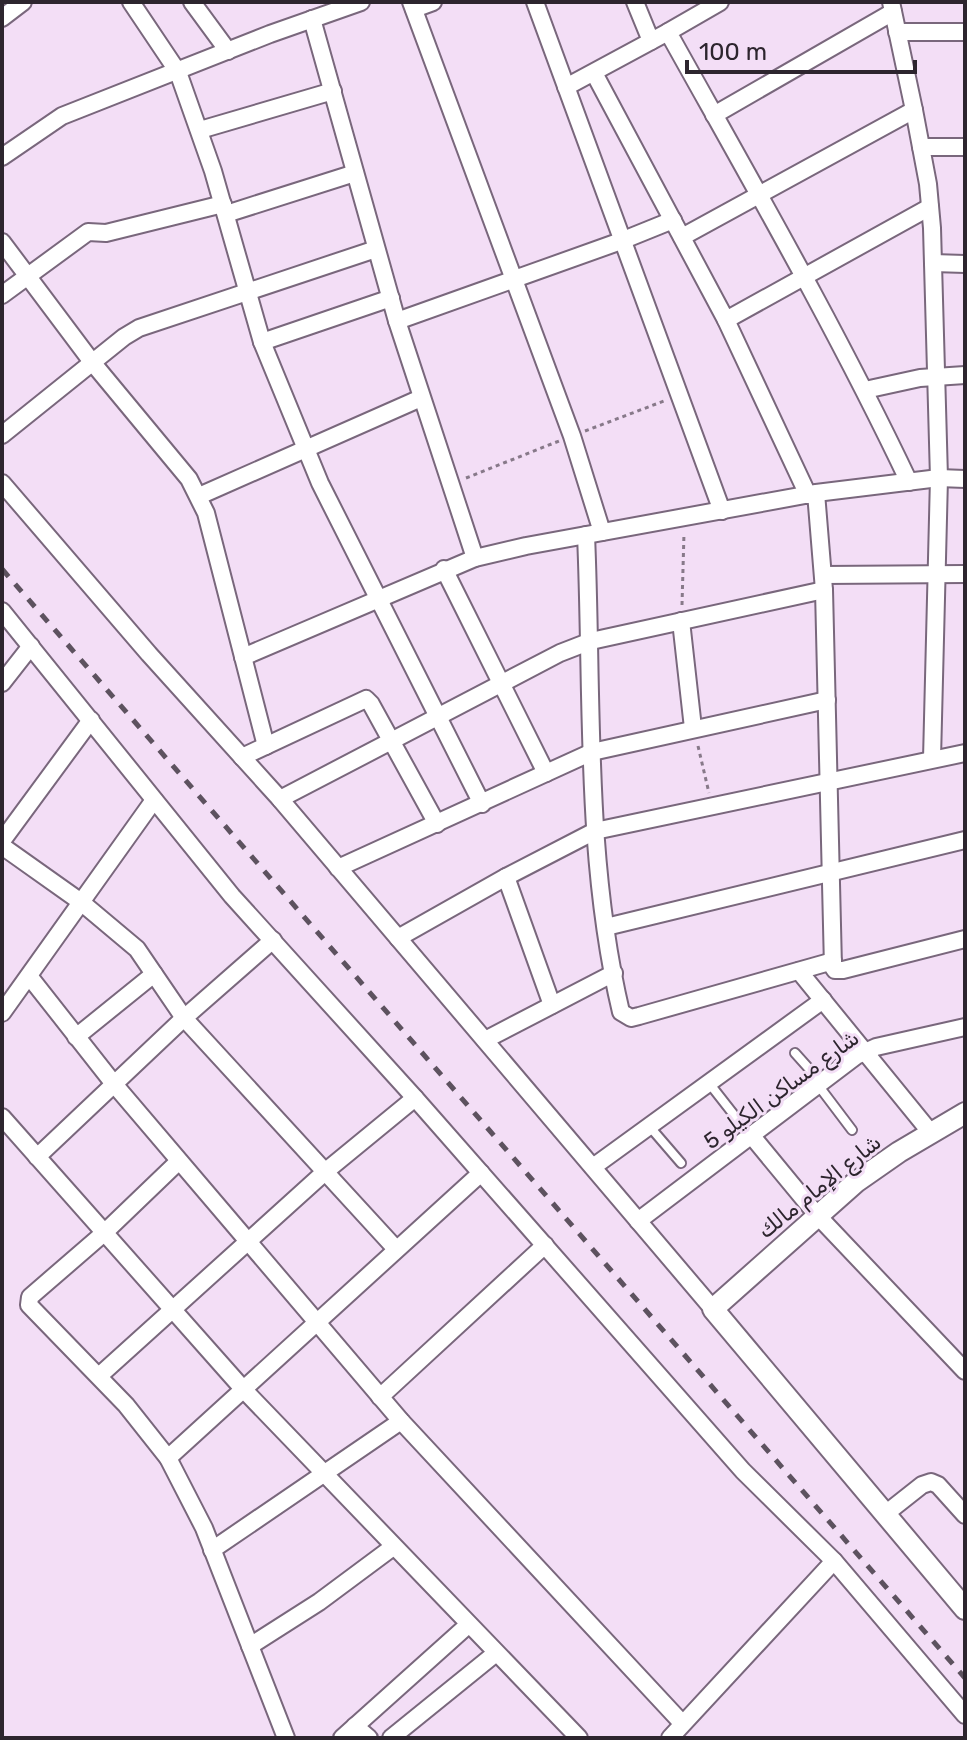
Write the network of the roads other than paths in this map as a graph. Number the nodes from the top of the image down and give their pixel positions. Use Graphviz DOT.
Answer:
graph roads {
  1 [pos="23,2"];
  2 [pos="131,2"];
  3 [pos="192,2"];
  4 [pos="361,2"];
  5 [pos="433,2"];
  6 [pos="535,2"];
  7 [pos="635,2"];
  8 [pos="720,2"];
  9 [pos="413,6"];
  10 [pos="892,7"];
  11 [pos="2,18"];
  12 [pos="312,19"];
  13 [pos="668,32"];
  14 [pos="897,32"];
  15 [pos="965,32"];
  16 [pos="651,41"];
  17 [pos="228,51"];
  18 [pos="178,72"];
  19 [pos="594,73"];
  20 [pos="566,87"];
  21 [pos="333,91"];
  22 [pos="914,110"];
  23 [pos="714,115"];
  24 [pos="200,130"];
  25 [pos="921,147"];
  26 [pos="965,147"];
  27 [pos="2,157"];
  28 [pos="355,173"];
  29 [pos="760,196"];
  30 [pos="930,207"];
  31 [pos="224,209"];
  32 [pos="673,220"];
  33 [pos="682,237"];
  34 [pos="621,241"];
  35 [pos="2,242"];
  36 [pos="376,249"];
  37 [pos="933,263"];
  38 [pos="965,264"];
  39 [pos="26,276"];
  40 [pos="806,277"];
  41 [pos="515,280"];
  42 [pos="248,293"];
  43 [pos="2,295"];
  44 [pos="391,298"];
  45 [pos="726,320"];
  46 [pos="397,321"];
  47 [pos="262,342"];
  48 [pos="92,362"];
  49 [pos="965,375"];
  50 [pos="936,376"];
  51 [pos="865,390"];
  52 [pos="421,398"];
  53 [pos="2,435"];
  54 [pos="305,448"];
  55 [pos="939,478"];
  56 [pos="965,479"];
  57 [pos="909,482"];
  58 [pos="2,483"];
  59 [pos="812,494"];
  60 [pos="199,496"];
  61 [pos="722,511"];
  62 [pos="594,533"];
  63 [pos="475,558"];
  64 [pos="444,569"];
  65 [pos="937,574"];
  66 [pos="965,574"];
  67 [pos="823,582"];
  68 [pos="378,599"];
  69 [pos="2,611"];
  70 [pos="681,621"];
  71 [pos="591,641"];
  72 [pos="31,646"];
  73 [pos="243,657"];
  74 [pos="501,681"];
  75 [pos="2,683"];
  76 [pos="827,700"];
  77 [pos="439,716"];
  78 [pos="91,720"];
  79 [pos="693,728"];
  80 [pos="391,741"];
  81 [pos="266,746"];
  82 [pos="592,752"];
  83 [pos="965,753"];
  84 [pos="242,757"];
  85 [pos="932,759"];
  86 [pos="546,773"];
  87 [pos="829,781"];
  88 [pos="280,799"];
  89 [pos="154,800"];
  90 [pos="482,804"];
  91 [pos="437,824"];
  92 [pos="595,831"];
  93 [pos="965,840"];
  94 [pos="2,843"];
  95 [pos="338,868"];
  96 [pos="831,872"];
  97 [pos="506,877"];
  98 [pos="81,902"];
  99 [pos="606,927"];
  100 [pos="398,938"];
  101 [pos="965,939"];
  102 [pos="273,940"];
  103 [pos="833,961"];
  104 [pos="799,971"];
  105 [pos="614,973"];
  106 [pos="154,974"];
  107 [pos="29,976"];
  108 [pos="823,1000"];
  109 [pos="552,1005"];
  110 [pos="2,1013"];
  111 [pos="184,1018"];
  112 [pos="965,1027"];
  113 [pos="76,1037"];
  114 [pos="485,1040"];
  115 [pos="864,1051"];
  116 [pos="795,1053"];
  117 [pos="709,1083"];
  118 [pos="114,1084"];
  119 [pos="820,1084"];
  120 [pos="415,1098"];
  121 [pos="965,1113"];
  122 [pos="2,1117"];
  123 [pos="738,1120"];
  124 [pos="649,1126"];
  125 [pos="852,1130"];
  126 [pos="931,1133"];
  127 [pos="751,1135"];
  128 [pos="37,1157"];
  129 [pos="179,1161"];
  130 [pos="681,1163"];
  131 [pos="593,1167"];
  132 [pos="326,1171"];
  133 [pos="481,1173"];
  134 [pos="817,1215"];
  135 [pos="638,1221"];
  136 [pos="104,1233"];
  137 [pos="248,1242"];
  138 [pos="545,1245"];
  139 [pos="396,1249"];
  140 [pos="174,1309"];
  141 [pos="713,1309"];
  142 [pos="316,1321"];
  143 [pos="965,1371"];
  144 [pos="99,1376"];
  145 [pos="244,1390"];
  146 [pos="380,1397"];
  147 [pos="401,1421"];
  148 [pos="168,1458"];
  149 [pos="323,1474"];
  150 [pos="884,1515"];
  151 [pos="965,1515"];
  152 [pos="393,1547"];
  153 [pos="212,1550"];
  154 [pos="834,1561"];
  155 [pos="965,1609"];
  156 [pos="468,1625"];
  157 [pos="250,1646"];
  158 [pos="496,1653"];
  159 [pos="965,1715"];
  160 [pos="682,1723"];
  161 [pos="355,1726"];
  162 [pos="286,1738"];
  163 [pos="342,1738"];
  164 [pos="369,1738"];
  165 [pos="391,1738"];
  166 [pos="579,1738"];
  167 [pos="670,1738"];
  1 -- 11 [label="street"];
  2 -- 18 [label="street"];
  3 -- 17 [label="street"];
  4 -- 12 [label="street"];
  5 -- 9 [label="street"];
  6 -- 20 [label="street"];
  7 -- 16 [label="street"];
  8 -- 13 [label="street"];
  9 -- 41 [label="street"];
  10 -- 14 [label="street"];
  10 -- 23 [label="street"];
  12 -- 17 [label="street"];
  12 -- 21 [label="street"];
  13 -- 16 [label="street"];
  13 -- 23 [label="street"];
  14 -- 15 [label="street"];
  14 -- 22 [label="street"];
  16 -- 19 [label="street"];
  17 -- 18 [label="street"];
  18 -- 24 [label="street"];
  18 -- 27 [label="street"];
  19 -- 20 [label="street"];
  19 -- 32 [label="street"];
  20 -- 34 [label="street"];
  21 -- 24 [label="street"];
  21 -- 28 [label="street"];
  22 -- 25 [label="street"];
  22 -- 29 [label="street"];
  23 -- 29 [label="street"];
  24 -- 31 [label="street"];
  25 -- 26 [label="street"];
  25 -- 30 [label="street"];
  28 -- 31 [label="street"];
  28 -- 36 [label="street"];
  29 -- 33 [label="street"];
  29 -- 40 [label="street"];
  30 -- 37 [label="street"];
  30 -- 40 [label="street"];
  31 -- 39 [label="street"];
  31 -- 42 [label="street"];
  32 -- 33 [label="street"];
  32 -- 34 [label="street"];
  33 -- 45 [label="street"];
  34 -- 41 [label="street"];
  34 -- 61 [label="street"];
  35 -- 39 [label="street"];
  36 -- 42 [label="street"];
  36 -- 44 [label="street"];
  37 -- 38 [label="street"];
  37 -- 50 [label="street"];
  39 -- 43 [label="street"];
  39 -- 48 [label="street"];
  40 -- 45 [label="street"];
  40 -- 51 [label="street"];
  41 -- 46 [label="street"];
  41 -- 62 [label="street"];
  42 -- 47 [label="street"];
  42 -- 48 [label="street"];
  44 -- 46 [label="street"];
  44 -- 47 [label="street"];
  45 -- 59 [label="street"];
  46 -- 52 [label="street"];
  47 -- 54 [label="street"];
  48 -- 53 [label="street"];
  48 -- 60 [label="street"];
  49 -- 50 [label="street"];
  50 -- 51 [label="street"];
  50 -- 55 [label="street"];
  51 -- 57 [label="street"];
  52 -- 54 [label="street"];
  52 -- 63 [label="street"];
  54 -- 60 [label="street"];
  54 -- 68 [label="street"];
  55 -- 56 [label="street"];
  55 -- 57 [label="street"];
  55 -- 65 [label="street"];
  57 -- 59 [label="street"];
  58 -- 84 [label="street"];
  59 -- 61 [label="street"];
  59 -- 67 [label="street"];
  60 -- 73 [label="street"];
  61 -- 62 [label="street"];
  62 -- 63 [label="street"];
  62 -- 71 [label="street"];
  63 -- 64 [label="street"];
  64 -- 68 [label="street"];
  64 -- 74 [label="street"];
  65 -- 66 [label="street"];
  65 -- 67 [label="street"];
  65 -- 85 [label="street"];
  67 -- 70 [label="street"];
  67 -- 76 [label="street"];
  68 -- 73 [label="street"];
  68 -- 77 [label="street"];
  69 -- 72 [label="street"];
  70 -- 71 [label="street"];
  70 -- 79 [label="street"];
  71 -- 74 [label="street"];
  71 -- 82 [label="street"];
  72 -- 75 [label="street"];
  72 -- 78 [label="street"];
  73 -- 81 [label="street"];
  74 -- 77 [label="street"];
  74 -- 86 [label="street"];
  76 -- 79 [label="street"];
  76 -- 87 [label="street"];
  77 -- 80 [label="street"];
  77 -- 90 [label="street"];
  78 -- 89 [label="street"];
  78 -- 94 [label="street"];
  79 -- 82 [label="street"];
  80 -- 81 [label="street"];
  80 -- 88 [label="street"];
  80 -- 91 [label="street"];
  81 -- 84 [label="street"];
  82 -- 86 [label="street"];
  82 -- 92 [label="street"];
  83 -- 85 [label="street"];
  84 -- 88 [label="street"];
  85 -- 87 [label="street"];
  86 -- 90 [label="street"];
  87 -- 92 [label="street"];
  87 -- 96 [label="street"];
  88 -- 95 [label="street"];
  89 -- 98 [label="street"];
  89 -- 102 [label="street"];
  90 -- 91 [label="street"];
  91 -- 95 [label="street"];
  92 -- 97 [label="street"];
  92 -- 99 [label="street"];
  93 -- 96 [label="street"];
  94 -- 98 [label="street"];
  95 -- 100 [label="street"];
  96 -- 99 [label="street"];
  96 -- 103 [label="street"];
  97 -- 100 [label="street"];
  97 -- 109 [label="street"];
  98 -- 106 [label="street"];
  98 -- 107 [label="street"];
  99 -- 105 [label="street"];
  100 -- 114 [label="street"];
  101 -- 103 [label="street"];
  102 -- 111 [label="street"];
  102 -- 120 [label="street"];
  103 -- 104 [label="street"];
  104 -- 105 [label="street"];
  104 -- 108 [label="street"];
  105 -- 109 [label="street"];
  106 -- 111 [label="street"];
  106 -- 113 [label="street"];
  107 -- 110 [label="street"];
  107 -- 113 [label="street"];
  108 -- 115 [label="street"];
  108 -- 117 [label="street"];
  109 -- 114 [label="street"];
  111 -- 118 [label="street"];
  111 -- 132 [label="street"];
  112 -- 115 [label="street, شارع مساكن الكيلو 5"];
  113 -- 118 [label="street"];
  114 -- 131 [label="street"];
  115 -- 119 [label="street, شارع مساكن الكيلو 5"];
  115 -- 126 [label="street"];
  116 -- 119 [label="lane"];
  117 -- 123 [label="lane"];
  117 -- 124 [label="street"];
  118 -- 128 [label="street"];
  118 -- 129 [label="street"];
  119 -- 125 [label="lane"];
  119 -- 127 [label="street, شارع مساكن الكيلو 5"];
  120 -- 132 [label="street"];
  120 -- 133 [label="street"];
  121 -- 126 [label="street, شارع الإمام مالك"];
  122 -- 128 [label="street"];
  124 -- 130 [label="lane"];
  124 -- 131 [label="street"];
  126 -- 134 [label="street, شارع الإمام مالك"];
  127 -- 134 [label="street"];
  127 -- 135 [label="street, شارع مساكن الكيلو 5"];
  128 -- 136 [label="street"];
  129 -- 136 [label="street"];
  129 -- 137 [label="street"];
  131 -- 135 [label="street"];
  132 -- 137 [label="street"];
  132 -- 139 [label="street"];
  133 -- 138 [label="street"];
  133 -- 139 [label="street"];
  134 -- 141 [label="street, شارع الإمام مالك"];
  134 -- 143 [label="street"];
  135 -- 141 [label="street"];
  136 -- 140 [label="street"];
  136 -- 144 [label="street"];
  137 -- 140 [label="street"];
  137 -- 142 [label="street"];
  138 -- 146 [label="street"];
  138 -- 154 [label="street"];
  139 -- 142 [label="street"];
  140 -- 144 [label="street"];
  140 -- 145 [label="street"];
  141 -- 150 [label="street"];
  142 -- 145 [label="street"];
  142 -- 146 [label="street"];
  144 -- 148 [label="street"];
  145 -- 148 [label="street"];
  145 -- 149 [label="street"];
  146 -- 147 [label="street"];
  147 -- 149 [label="street"];
  147 -- 160 [label="street"];
  148 -- 153 [label="street"];
  149 -- 152 [label="street"];
  149 -- 153 [label="street"];
  150 -- 151 [label="street"];
  150 -- 155 [label="street"];
  152 -- 156 [label="street"];
  152 -- 157 [label="street"];
  153 -- 157 [label="street"];
  154 -- 159 [label="street"];
  154 -- 160 [label="street"];
  156 -- 158 [label="street"];
  156 -- 161 [label="street"];
  157 -- 162 [label="street"];
  158 -- 165 [label="street"];
  158 -- 166 [label="street"];
  160 -- 167 [label="street"];
  161 -- 163 [label="street"];
  161 -- 164 [label="street"];
}
